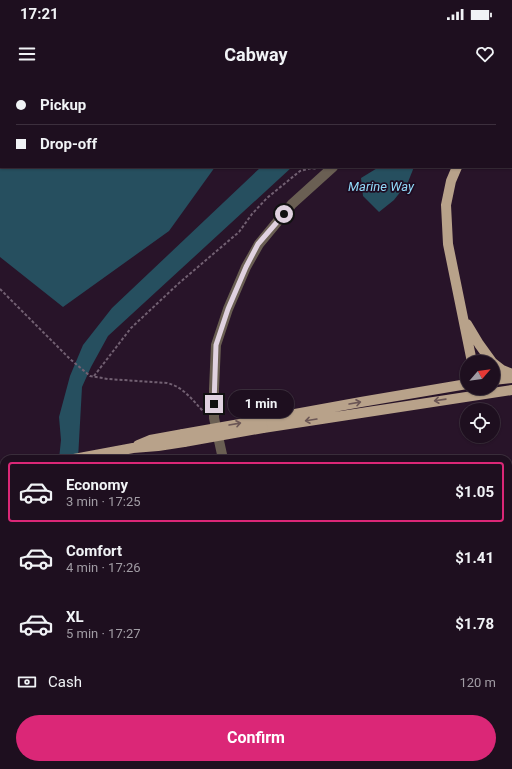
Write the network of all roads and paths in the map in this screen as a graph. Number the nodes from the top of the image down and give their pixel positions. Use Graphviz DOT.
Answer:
graph roads {
  1 [pos="456,168"];
  2 [pos="330,170"];
  3 [pos="0,289"];
  4 [pos="462,315"];
  5 [pos="471,355"];
  6 [pos="487,355"];
  7 [pos="500,368"];
  8 [pos="512,374"];
  9 [pos="94,376"];
  10 [pos="512,378"];
  11 [pos="500,379"];
  12 [pos="460,385"];
  13 [pos="512,390"];
  14 [pos="500,391"];
  15 [pos="461,395"];
  16 [pos="214,418"];
  17 [pos="262,424"];
  18 [pos="96,455"];
  19 [pos="223,455"];
  1 -- 4 [label="main road"];
  2 -- 9 [label="path"];
  2 -- 16 [label="street"];
  3 -- 9 [label="path"];
  4 -- 5 [label="main road"];
  4 -- 6 [label="main road"];
  7 -- 8 [label="main road"];
  9 -- 16 [label="path"];
  10 -- 11 [label="main road"];
  17 -- 12 [label="main road, one-way"];
  13 -- 14 [label="main road"];
  15 -- 17 [label="main road, one-way"];
  16 -- 19 [label="street"];
  17 -- 18 [label="main road, bridge"];
}
